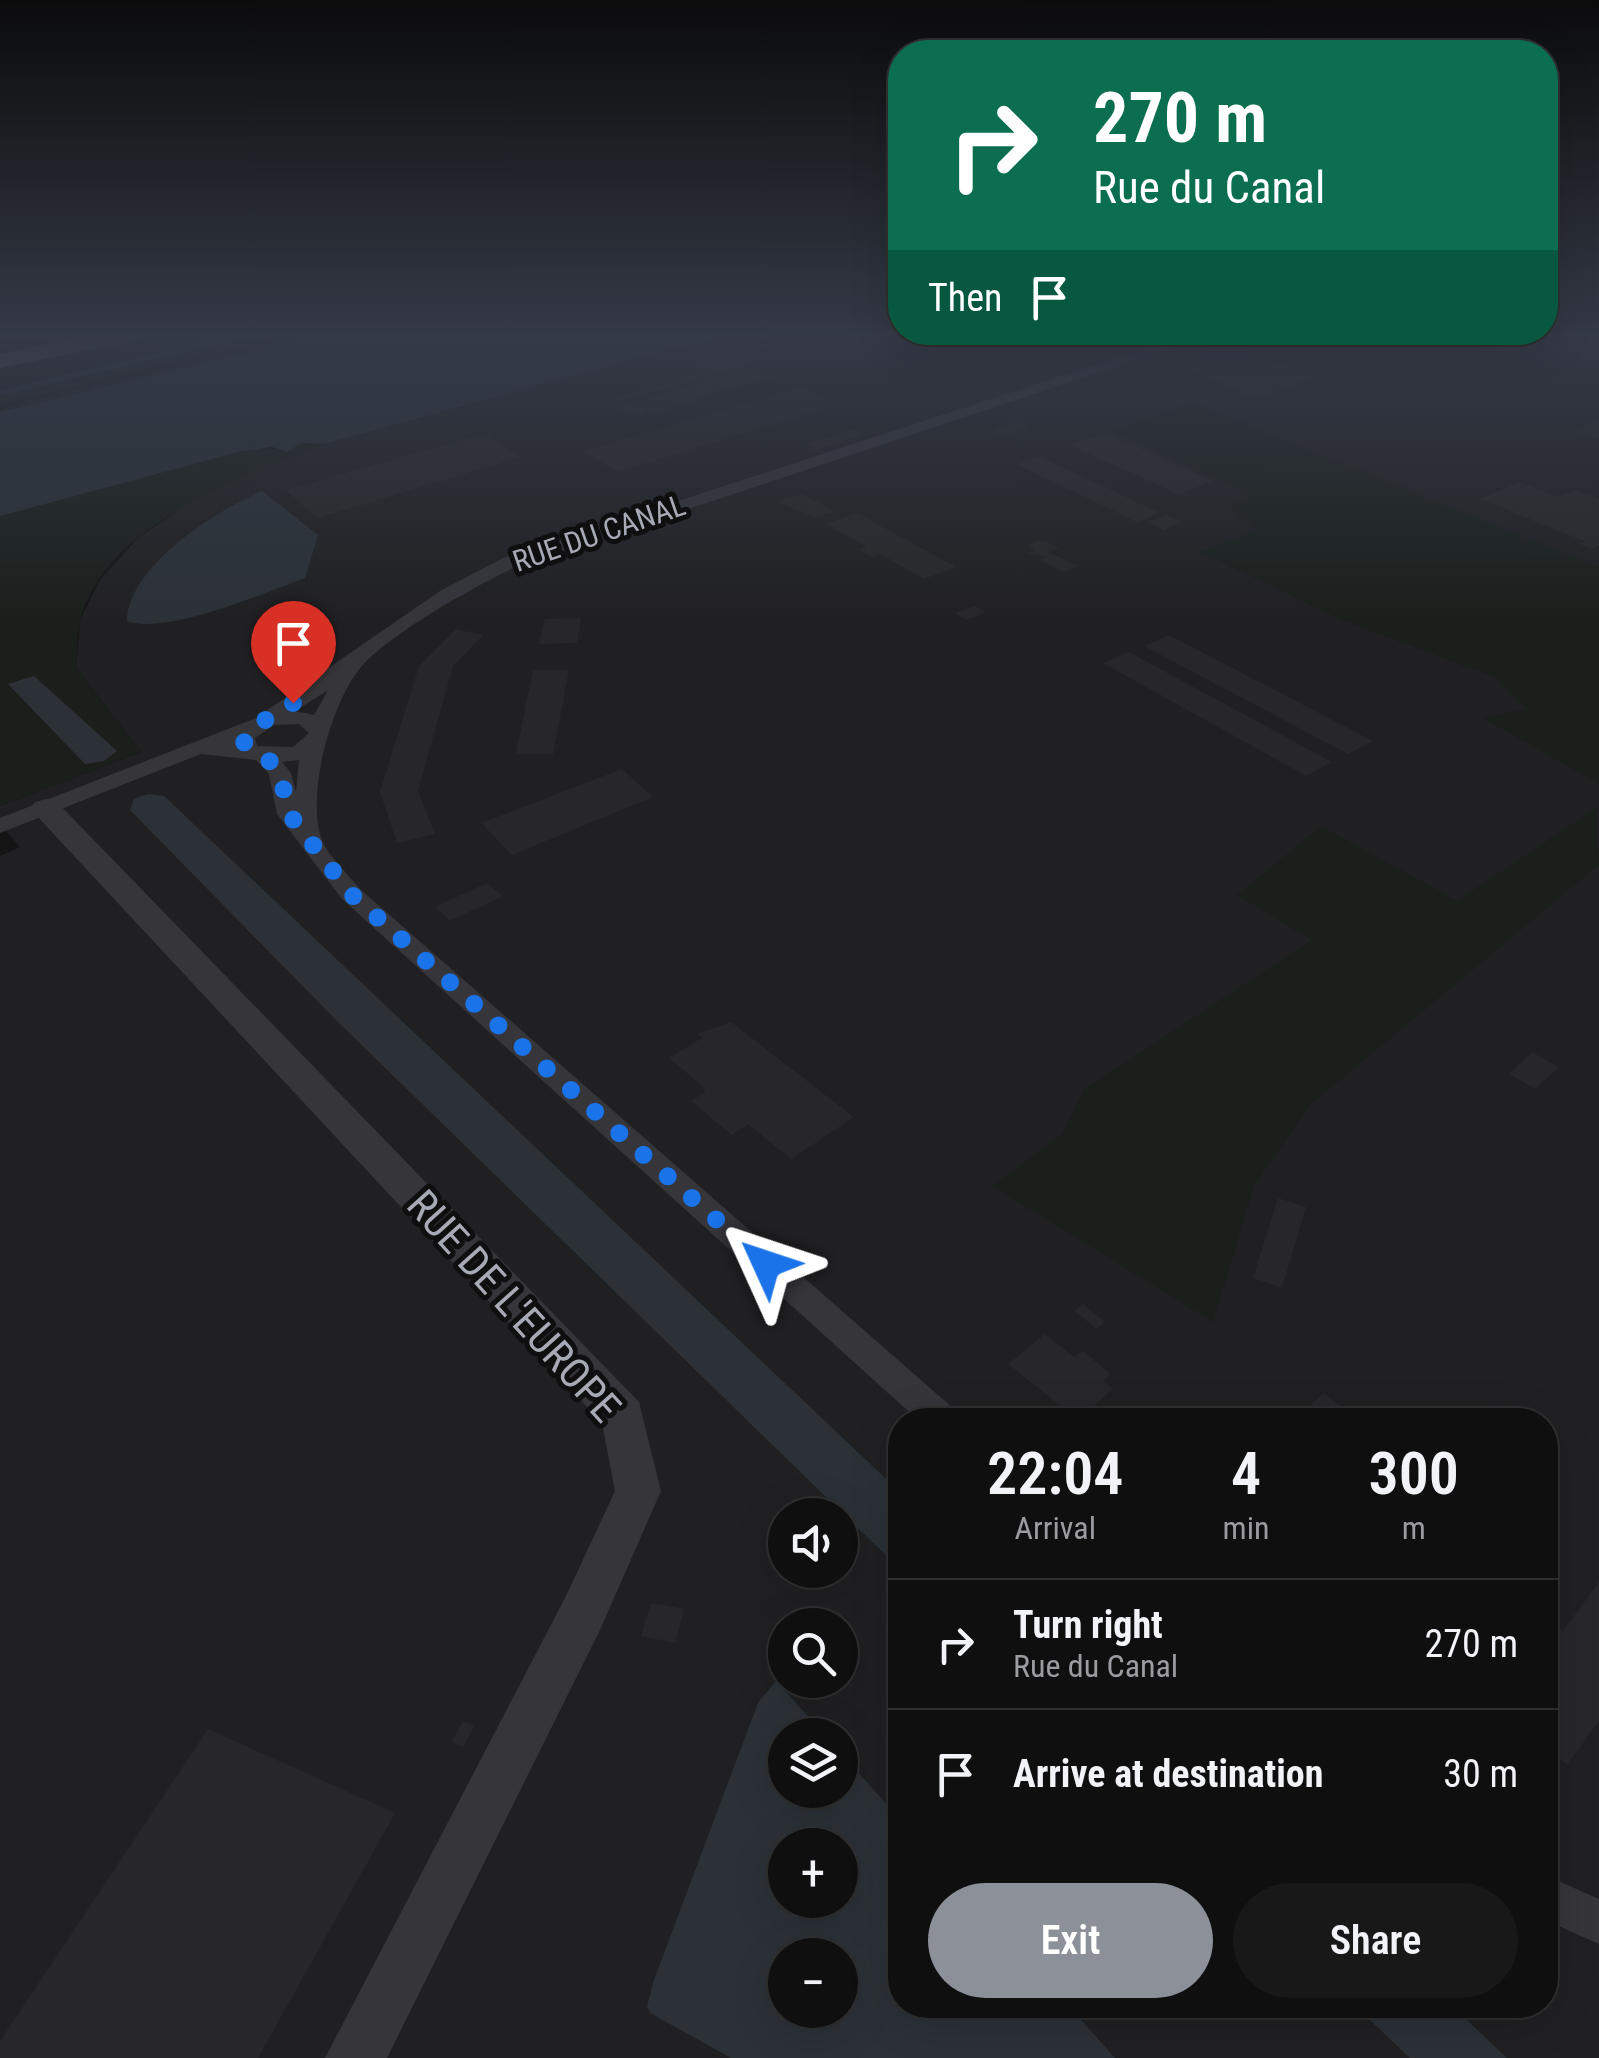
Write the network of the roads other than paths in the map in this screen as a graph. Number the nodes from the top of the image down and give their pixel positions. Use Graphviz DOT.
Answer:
graph roads {
  1 [pos="918,429"];
  2 [pos="353,664"];
  3 [pos="263,722"];
  4 [pos="316,735"];
  5 [pos="256,752"];
  6 [pos="181,754"];
  7 [pos="46,808"];
  8 [pos="0,826"];
  9 [pos="310,842"];
  10 [pos="929,1408"];
  11 [pos="1558,1903"];
  12 [pos="1599,1922"];
  13 [pos="355,2058"];
  1 -- 2 [label="street, RUE DU CANAL"];
  2 -- 3 [label="street, RUE DU CANAL"];
  2 -- 4 [label="street, RUE DU CANAL"];
  3 -- 4 [label="street"];
  3 -- 5 [label="street"];
  3 -- 6 [label="street, RUE DU CANAL"];
  4 -- 5 [label="street"];
  4 -- 9 [label="street, RUE DU CANAL"];
  5 -- 6 [label="street"];
  5 -- 9 [label="street"];
  6 -- 7 [label="street"];
  7 -- 8 [label="street"];
  7 -- 13 [label="street, RUE DE L'EUROPE"];
  9 -- 10 [label="street"];
  11 -- 12 [label="street"];
}
